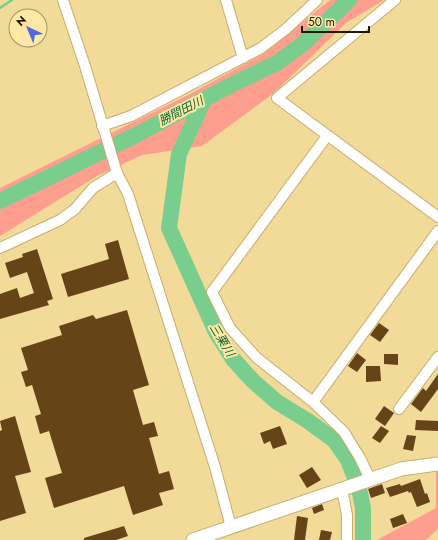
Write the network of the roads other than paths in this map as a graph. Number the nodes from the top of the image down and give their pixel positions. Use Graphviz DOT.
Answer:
graph roads {
  1 [pos="63,0"];
  2 [pos="226,0"];
  3 [pos="317,0"];
  4 [pos="395,0"];
  5 [pos="243,58"];
  6 [pos="103,128"];
  7 [pos="327,136"];
  8 [pos="117,170"];
  9 [pos="438,217"];
  10 [pos="438,231"];
  11 [pos="0,248"];
  12 [pos="438,357"];
  13 [pos="313,402"];
  14 [pos="399,409"];
  15 [pos="438,464"];
  16 [pos="370,479"];
  17 [pos="342,489"];
  18 [pos="231,527"];
  19 [pos="193,540"];
  20 [pos="347,540"];
  1 -- 6 [label="street"];
  2 -- 5 [label="street"];
  3 -- 5 [label="street"];
  4 -- 7 [label="street"];
  5 -- 6 [label="street"];
  6 -- 8 [label="street"];
  7 -- 9 [label="street"];
  7 -- 13 [label="street"];
  8 -- 11 [label="street"];
  8 -- 18 [label="street"];
  10 -- 13 [label="street"];
  12 -- 14 [label="street"];
  13 -- 16 [label="street"];
  15 -- 16 [label="street"];
  16 -- 17 [label="street"];
  17 -- 18 [label="street"];
  17 -- 20 [label="street"];
  18 -- 19 [label="street"];
}
